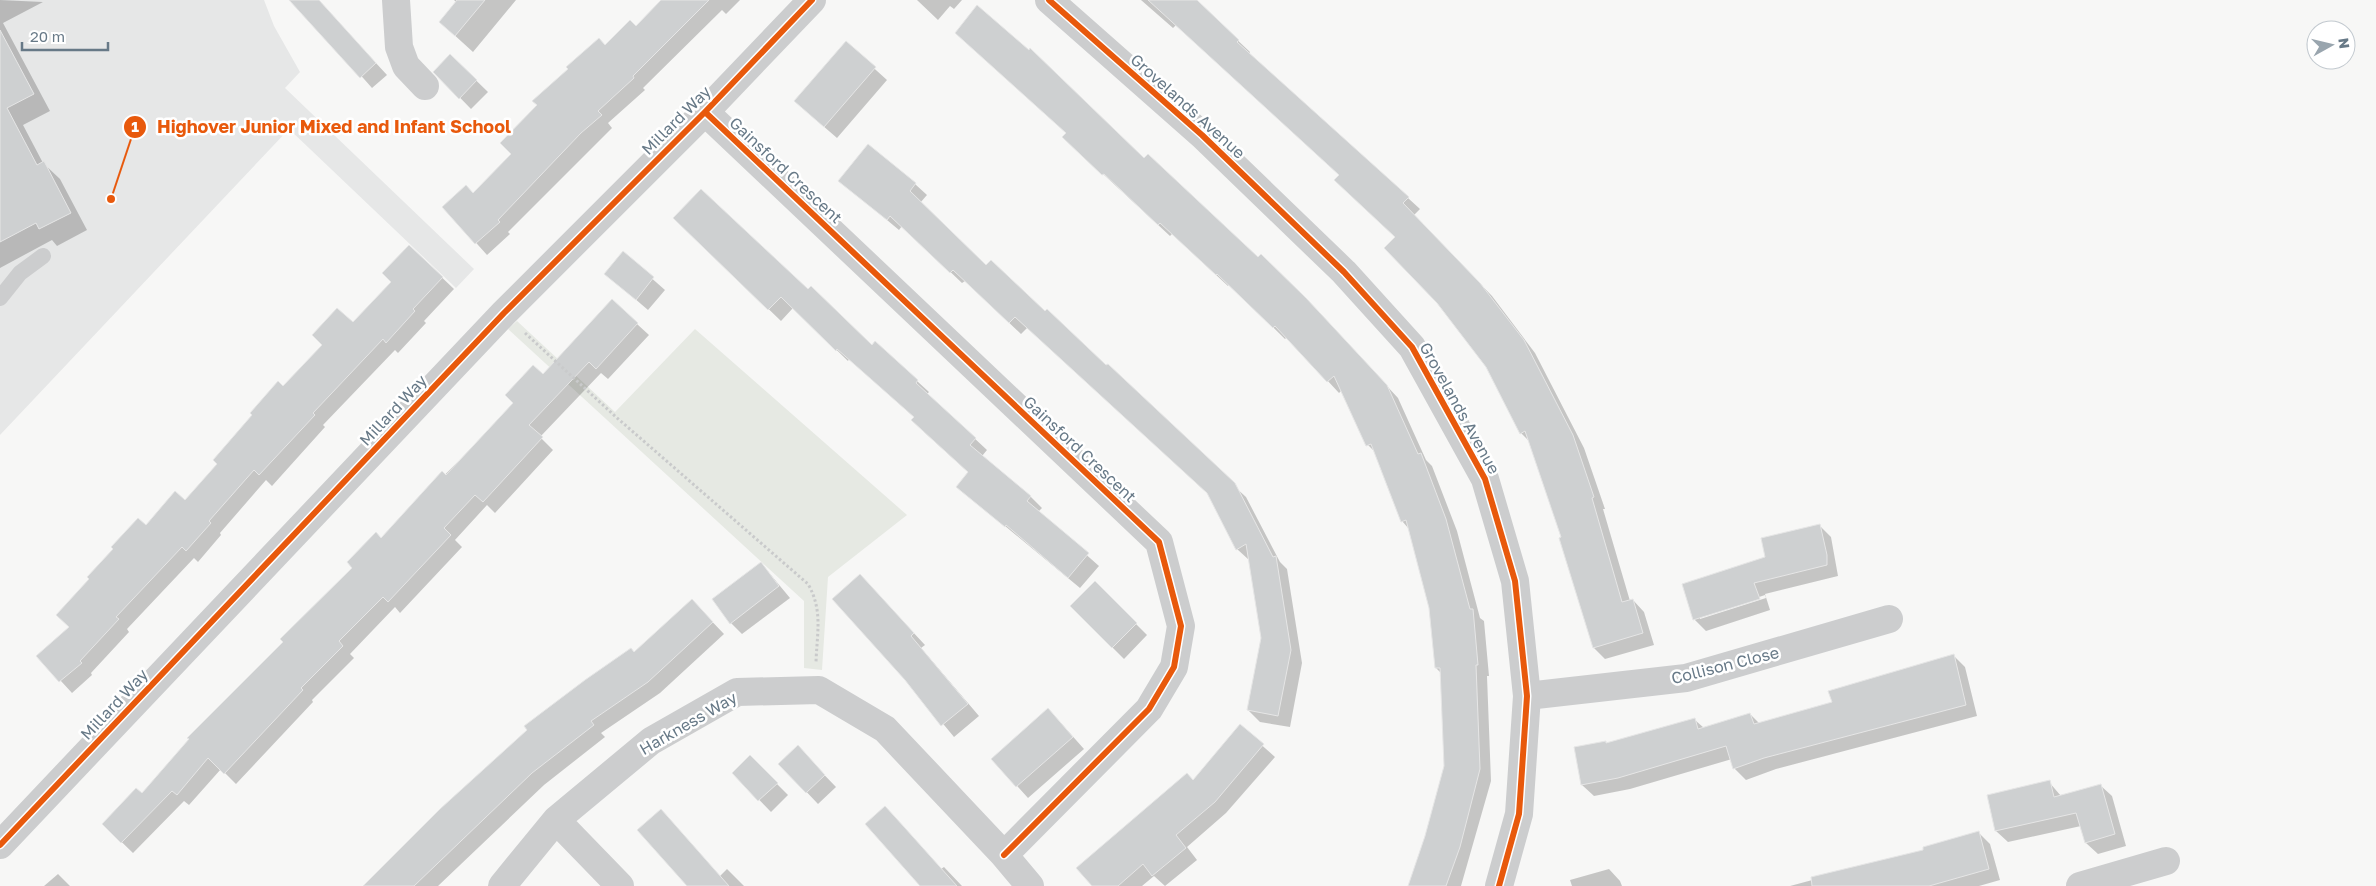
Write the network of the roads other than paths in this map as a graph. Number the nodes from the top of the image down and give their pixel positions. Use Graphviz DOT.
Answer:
graph roads {
  1 [pos="396,0"];
  2 [pos="812,0"];
  3 [pos="1049,0"];
  4 [pos="425,86"];
  5 [pos="705,112"];
  6 [pos="42,256"];
  7 [pos="0,298"];
  8 [pos="1889,619"];
  9 [pos="1527,696"];
  10 [pos="556,820"];
  11 [pos="0,845"];
  12 [pos="1004,855"];
  13 [pos="2166,861"];
  14 [pos="502,886"];
  15 [pos="620,886"];
  16 [pos="1030,886"];
  17 [pos="1499,886"];
  18 [pos="2080,886"];
  1 -- 4 [label="street"];
  2 -- 5 [label="street, Millard Way"];
  3 -- 9 [label="street, Grovelands Avenue"];
  5 -- 11 [label="street, Millard Way"];
  5 -- 12 [label="street, Gainsford Crescent"];
  6 -- 7 [label="lane"];
  8 -- 9 [label="street, Collison Close"];
  9 -- 17 [label="street, Grovelands Avenue"];
  10 -- 12 [label="street, Harkness Way"];
  10 -- 14 [label="street, Harkness Way"];
  10 -- 15 [label="street"];
  12 -- 16 [label="street, Harkness Way"];
  13 -- 18 [label="street"];
}
